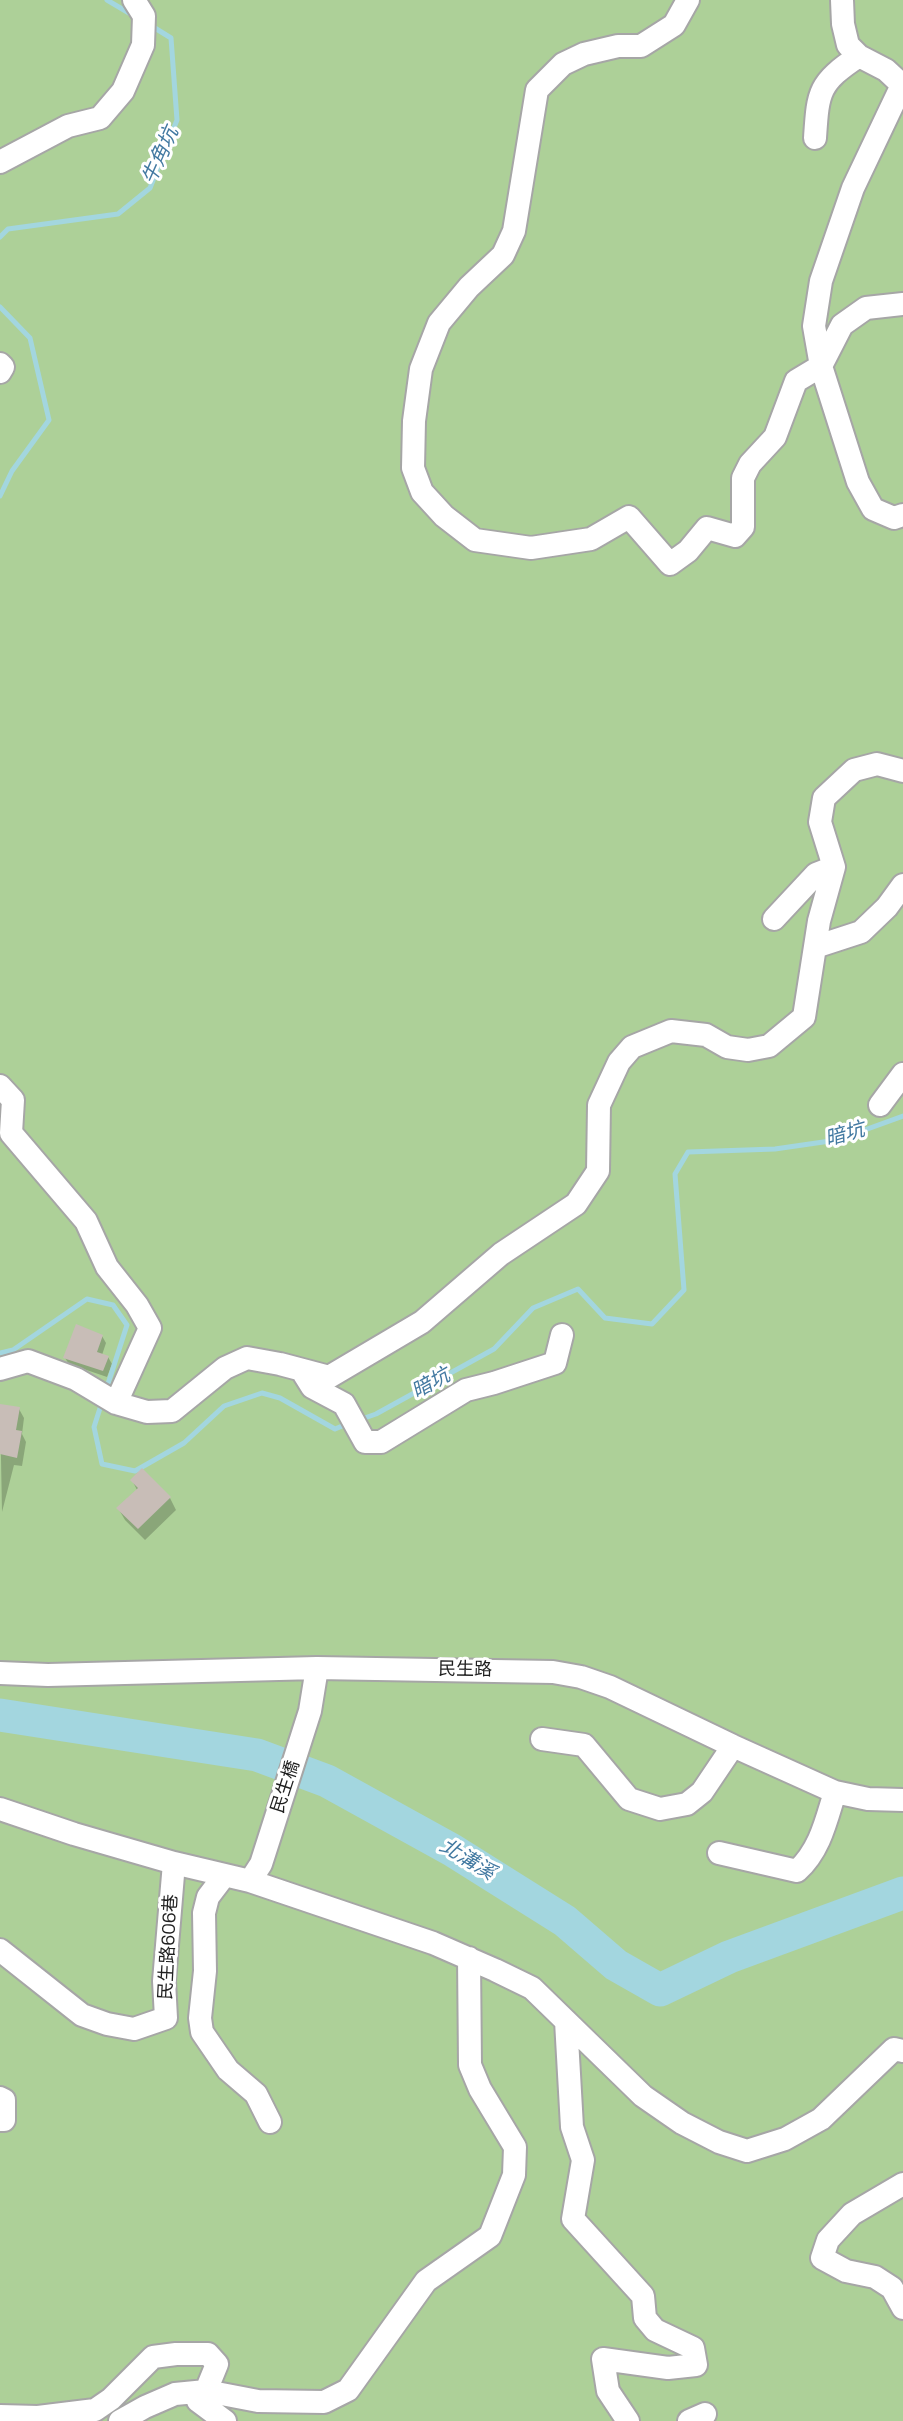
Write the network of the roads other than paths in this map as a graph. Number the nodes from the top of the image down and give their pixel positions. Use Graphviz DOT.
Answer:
graph roads {
  1 [pos="134,0"];
  2 [pos="688,0"];
  3 [pos="842,0"];
  4 [pos="859,56"];
  5 [pos="815,138"];
  6 [pos="0,162"];
  7 [pos="903,304"];
  8 [pos="0,364"];
  9 [pos="820,366"];
  10 [pos="0,372"];
  11 [pos="903,515"];
  12 [pos="903,771"];
  13 [pos="834,867"];
  14 [pos="903,885"];
  15 [pos="774,920"];
  16 [pos="815,947"];
  17 [pos="903,1074"];
  18 [pos="0,1086"];
  19 [pos="880,1105"];
  20 [pos="562,1335"];
  21 [pos="0,1369"];
  22 [pos="302,1371"];
  23 [pos="116,1403"];
  24 [pos="317,1668"];
  25 [pos="0,1673"];
  26 [pos="542,1739"];
  27 [pos="733,1746"];
  28 [pos="835,1792"];
  29 [pos="903,1800"];
  30 [pos="0,1809"];
  31 [pos="719,1853"];
  32 [pos="174,1863"];
  33 [pos="256,1872"];
  34 [pos="224,1876"];
  35 [pos="0,1950"];
  36 [pos="469,1958"];
  37 [pos="566,2021"];
  38 [pos="903,2051"];
  39 [pos="0,2098"];
  40 [pos="0,2120"];
  41 [pos="270,2121"];
  42 [pos="903,2184"];
  43 [pos="903,2308"];
  44 [pos="206,2391"];
  45 [pos="0,2416"];
  46 [pos="120,2421"];
  47 [pos="225,2421"];
  48 [pos="628,2421"];
  1 -- 6 [label="street"];
  2 -- 9 [label="street"];
  3 -- 4 [label="street"];
  4 -- 5 [label="street"];
  4 -- 9 [label="street"];
  7 -- 9 [label="street"];
  8 -- 10 [label="street"];
  9 -- 11 [label="street"];
  12 -- 13 [label="street"];
  13 -- 15 [label="street"];
  13 -- 16 [label="street"];
  14 -- 16 [label="street"];
  16 -- 22 [label="street"];
  17 -- 19 [label="street"];
  18 -- 23 [label="street"];
  20 -- 22 [label="street"];
  21 -- 23 [label="street"];
  22 -- 23 [label="street"];
  24 -- 25 [label="street, 民生路"];
  24 -- 27 [label="street, 民生路"];
  24 -- 33 [label="street, 民生橋"];
  26 -- 27 [label="street"];
  27 -- 28 [label="street, 民生路"];
  28 -- 29 [label="street, 民生路"];
  28 -- 31 [label="street"];
  30 -- 32 [label="street"];
  32 -- 34 [label="street"];
  32 -- 35 [label="street, 民生路606巷"];
  33 -- 34 [label="street"];
  33 -- 36 [label="street"];
  34 -- 41 [label="street"];
  36 -- 37 [label="street"];
  36 -- 44 [label="street"];
  37 -- 38 [label="street"];
  37 -- 48 [label="street"];
  39 -- 40 [label="street"];
  42 -- 43 [label="street"];
  44 -- 45 [label="street"];
  44 -- 46 [label="street"];
  44 -- 47 [label="street"];
}
